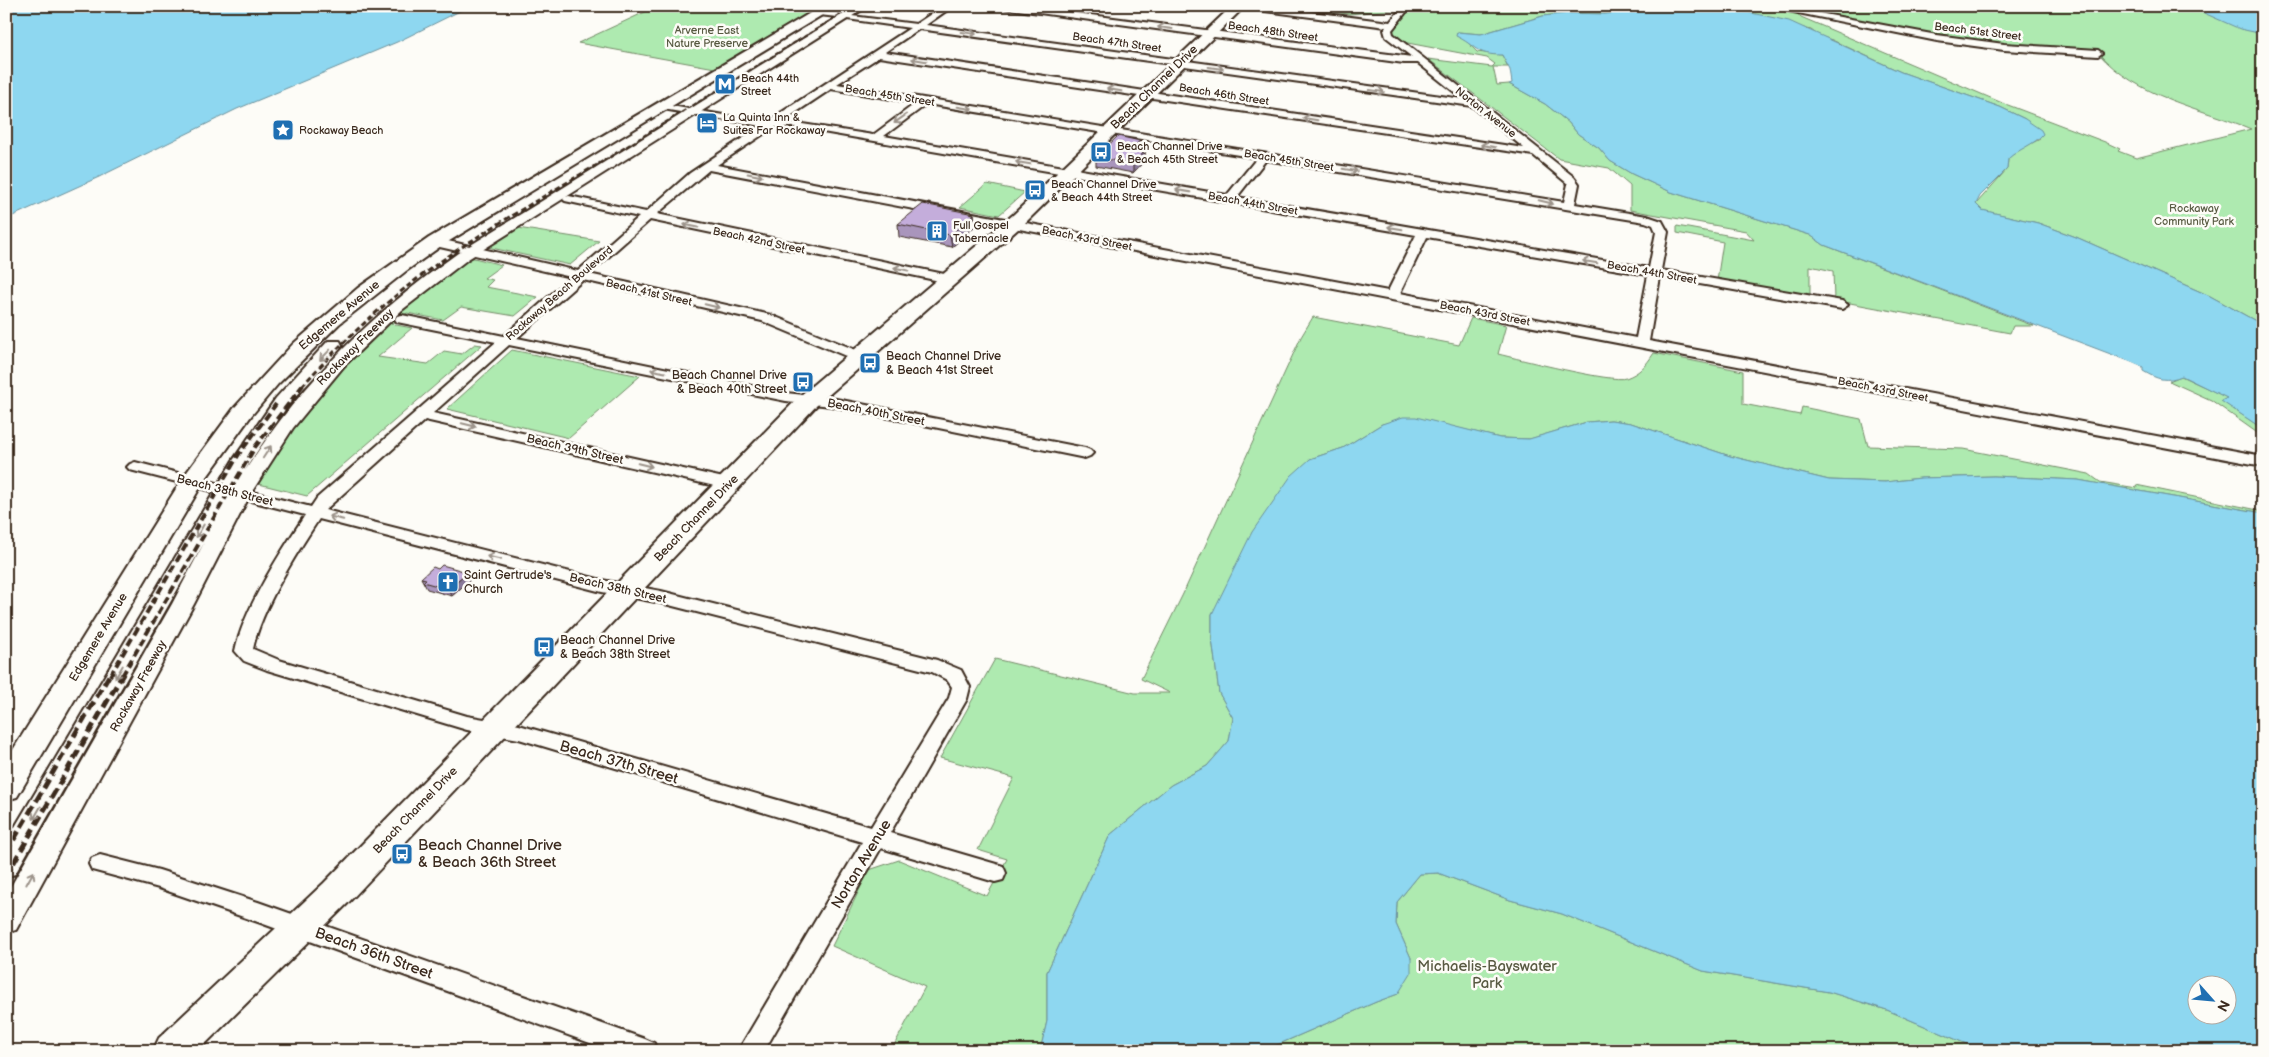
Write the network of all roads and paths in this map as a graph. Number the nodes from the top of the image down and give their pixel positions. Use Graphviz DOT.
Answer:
graph roads {
  1 [pos="864,6"];
  2 [pos="950,6"];
  3 [pos="1002,6"];
  4 [pos="1239,6"];
  5 [pos="1243,6"];
  6 [pos="1407,6"];
  7 [pos="1767,6"];
  8 [pos="837,11"];
  9 [pos="1392,25"];
  10 [pos="921,26"];
  11 [pos="1210,34"];
  12 [pos="2098,53"];
  13 [pos="879,54"];
  14 [pos="1421,60"];
  15 [pos="1180,63"];
  16 [pos="831,86"];
  17 [pos="1147,95"];
  18 [pos="925,101"];
  19 [pos="1474,103"];
  20 [pos="663,106"];
  21 [pos="688,111"];
  22 [pos="772,124"];
  23 [pos="1109,131"];
  24 [pos="875,138"];
  25 [pos="1536,152"];
  26 [pos="1264,156"];
  27 [pos="707,166"];
  28 [pos="1068,171"];
  29 [pos="569,199"];
  30 [pos="1230,199"];
  31 [pos="1569,206"];
  32 [pos="647,216"];
  33 [pos="1013,224"];
  34 [pos="1423,233"];
  35 [pos="435,242"];
  36 [pos="464,249"];
  37 [pos="1655,273"];
  38 [pos="579,276"];
  39 [pos="949,279"];
  40 [pos="1392,296"];
  41 [pos="1842,305"];
  42 [pos="402,319"];
  43 [pos="506,340"];
  44 [pos="1642,343"];
  45 [pos="858,356"];
  46 [pos="808,400"];
  47 [pos="422,414"];
  48 [pos="1085,453"];
  49 [pos="2263,461"];
  50 [pos="135,467"];
  51 [pos="192,481"];
  52 [pos="728,484"];
  53 [pos="233,491"];
  54 [pos="314,512"];
  55 [pos="626,590"];
  56 [pos="244,651"];
  57 [pos="954,675"];
  58 [pos="495,727"];
  59 [pos="6,788"];
  60 [pos="876,838"];
  61 [pos="100,864"];
  62 [pos="6,866"];
  63 [pos="995,873"];
  64 [pos="6,921"];
  65 [pos="302,927"];
  66 [pos="172,1051"];
  67 [pos="645,1051"];
  68 [pos="750,1051"];
  1 -- 8 [label="street, Rockaway Freeway"];
  2 -- 10 [label="street, Rockaway Beach Boulevard"];
  11 -- 3 [label="street, Beach 48th Street, one-way"];
  4 -- 11 [label="main road, Beach Channel Drive"];
  5 -- 9 [label="street"];
  6 -- 9 [label="street"];
  7 -- 12 [label="street, Beach 51st Street"];
  8 -- 10 [label="street, Beach 47th Street"];
  8 -- 20 [label="main road, Edgemere Avenue"];
  8 -- 21 [label="street, Rockaway Freeway"];
  9 -- 14 [label="street, Norton Avenue"];
  10 -- 13 [label="street, Rockaway Beach Boulevard"];
  10 -- 15 [label="street, Beach 47th Street, one-way"];
  11 -- 14 [label="street, Beach 48th Street"];
  11 -- 15 [label="main road, Beach Channel Drive"];
  13 -- 16 [label="street, Rockaway Beach Boulevard"];
  17 -- 13 [label="street, Beach 46th Street, one-way"];
  14 -- 19 [label="street, Norton Avenue"];
  15 -- 17 [label="main road, Beach Channel Drive"];
  15 -- 19 [label="street, Beach 47th Street, one-way"];
  16 -- 18 [label="street, Beach 45th Street"];
  16 -- 22 [label="street, Rockaway Beach Boulevard"];
  17 -- 23 [label="main road, Beach Channel Drive"];
  25 -- 17 [label="street, Beach 46th Street, one-way"];
  18 -- 23 [label="street, Beach 45th Street, one-way"];
  18 -- 24 [label="street, one-way"];
  19 -- 25 [label="street, Norton Avenue"];
  20 -- 21 [label="street, Beach 44th Street"];
  20 -- 35 [label="main road, Edgemere Avenue"];
  21 -- 22 [label="street, Beach 44th Street"];
  21 -- 36 [label="street, Rockaway Freeway"];
  22 -- 24 [label="street, Beach 44th Street"];
  22 -- 27 [label="street, Rockaway Beach Boulevard"];
  23 -- 26 [label="street, Beach 45th Street"];
  23 -- 28 [label="main road, Beach Channel Drive"];
  28 -- 24 [label="street, Beach 44th Street, one-way"];
  25 -- 31 [label="street, Norton Avenue"];
  26 -- 30 [label="street"];
  26 -- 31 [label="street, Beach 45th Street, one-way"];
  27 -- 32 [label="street, Rockaway Beach Boulevard"];
  27 -- 33 [label="street, Beach 43rd Street, one-way"];
  30 -- 28 [label="street, Beach 44th Street, one-way"];
  28 -- 33 [label="main road, Beach Channel Drive"];
  29 -- 32 [label="street, Beach 42nd Street"];
  34 -- 30 [label="street, Beach 44th Street, one-way"];
  31 -- 37 [label="street, Beach 45th Street"];
  32 -- 38 [label="street, Rockaway Beach Boulevard"];
  39 -- 32 [label="street, Beach 42nd Street, one-way"];
  33 -- 39 [label="main road, Beach Channel Drive"];
  33 -- 40 [label="street, Beach 43rd Street"];
  37 -- 34 [label="street, Beach 44th Street, one-way"];
  34 -- 40 [label="street"];
  35 -- 36 [label="street, Beach 41st Street"];
  35 -- 51 [label="main road, Edgemere Avenue"];
  36 -- 38 [label="street, Beach 41st Street"];
  36 -- 53 [label="street, Rockaway Freeway"];
  37 -- 41 [label="street, Beach 44th Street"];
  37 -- 44 [label="street"];
  38 -- 43 [label="street, Rockaway Beach Boulevard"];
  38 -- 45 [label="street, Beach 41st Street, one-way"];
  39 -- 45 [label="main road, Beach Channel Drive"];
  40 -- 44 [label="street, Beach 43rd Street"];
  42 -- 43 [label="street, Beach 40th Street"];
  46 -- 43 [label="street, Beach 40th Street, one-way"];
  43 -- 47 [label="street, Rockaway Beach Boulevard"];
  44 -- 49 [label="street, Beach 43rd Street"];
  45 -- 46 [label="main road, Beach Channel Drive"];
  46 -- 48 [label="street, Beach 40th Street"];
  46 -- 52 [label="main road, Beach Channel Drive"];
  47 -- 52 [label="street, Beach 39th Street, one-way"];
  47 -- 54 [label="street, Rockaway Beach Boulevard"];
  50 -- 51 [label="street, Beach 38th Street"];
  51 -- 53 [label="street, Beach 38th Street"];
  51 -- 59 [label="main road, Edgemere Avenue"];
  52 -- 55 [label="main road, Beach Channel Drive"];
  53 -- 54 [label="street, Beach 38th Street"];
  53 -- 62 [label="street, Rockaway Freeway, one-way"];
  64 -- 53 [label="street, Rockaway Freeway, one-way"];
  55 -- 54 [label="street, Beach 38th Street, one-way"];
  54 -- 56 [label="street, Rockaway Beach Boulevard"];
  55 -- 57 [label="street, Beach 38th Street"];
  55 -- 58 [label="main road, Beach Channel Drive"];
  56 -- 58 [label="street, Beach 37th Street"];
  57 -- 60 [label="street, Norton Avenue"];
  58 -- 60 [label="street, Beach 37th Street"];
  58 -- 65 [label="main road, Beach Channel Drive"];
  60 -- 63 [label="street, Beach 37th Street"];
  60 -- 68 [label="street, Norton Avenue"];
  61 -- 65 [label="street, Beach 36th Street"];
  65 -- 66 [label="main road, Beach Channel Drive"];
  65 -- 67 [label="street, Beach 36th Street"];
}
